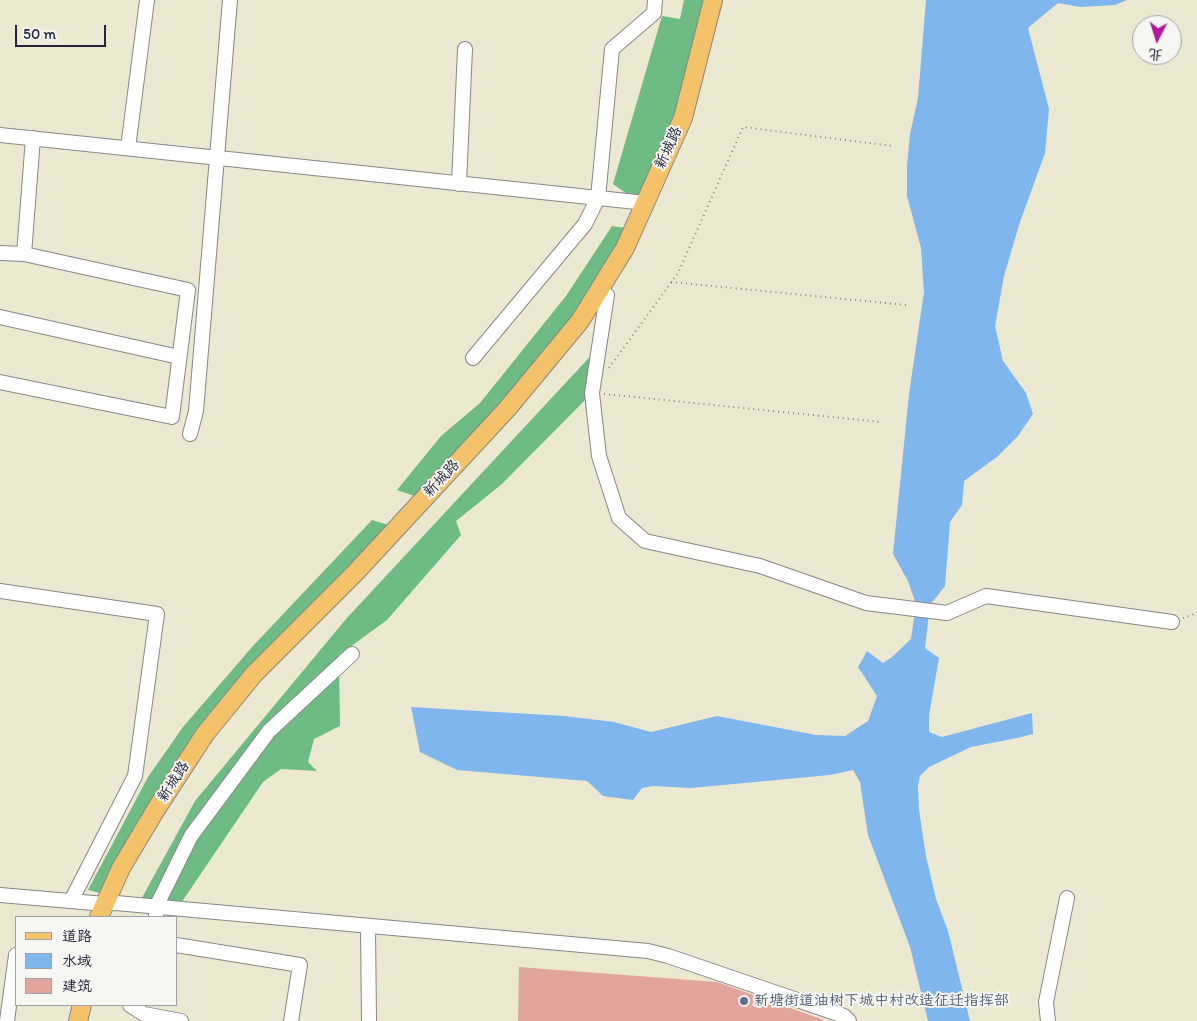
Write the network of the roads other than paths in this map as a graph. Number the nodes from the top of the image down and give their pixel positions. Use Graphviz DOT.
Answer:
graph roads {
  1 [pos="147,0"];
  2 [pos="230,0"];
  3 [pos="655,0"];
  4 [pos="713,0"];
  5 [pos="723,0"];
  6 [pos="465,49"];
  7 [pos="0,135"];
  8 [pos="33,138"];
  9 [pos="128,148"];
  10 [pos="216,158"];
  11 [pos="459,184"];
  12 [pos="598,198"];
  13 [pos="646,203"];
  14 [pos="0,253"];
  15 [pos="24,254"];
  16 [pos="607,294"];
  17 [pos="0,317"];
  18 [pos="179,357"];
  19 [pos="473,358"];
  20 [pos="0,382"];
  21 [pos="190,434"];
  22 [pos="0,591"];
  23 [pos="1172,622"];
  24 [pos="352,654"];
  25 [pos="0,896"];
  26 [pos="1067,898"];
  27 [pos="71,901"];
  28 [pos="108,911"];
  29 [pos="156,912"];
  30 [pos="368,927"];
  31 [pos="178,945"];
  32 [pos="15,962"];
  33 [pos="72,1006"];
  34 [pos="82,1006"];
  35 [pos="132,1006"];
  36 [pos="144,1013"];
  37 [pos="7,1021"];
  38 [pos="69,1021"];
  39 [pos="78,1021"];
  40 [pos="181,1021"];
  41 [pos="290,1021"];
  42 [pos="369,1021"];
  43 [pos="849,1021"];
  44 [pos="1048,1021"];
  1 -- 9 [label="street"];
  2 -- 10 [label="street"];
  3 -- 12 [label="street"];
  4 -- 13 [label="main road, 新城路"];
  5 -- 16 [label="main road, 新城路"];
  6 -- 11 [label="street"];
  7 -- 8 [label="street"];
  8 -- 9 [label="street"];
  8 -- 15 [label="street"];
  9 -- 10 [label="street"];
  10 -- 11 [label="street"];
  10 -- 21 [label="street"];
  11 -- 12 [label="street"];
  12 -- 13 [label="street"];
  12 -- 19 [label="street"];
  13 -- 28 [label="main road, 新城路"];
  14 -- 15 [label="street"];
  15 -- 18 [label="street"];
  16 -- 23 [label="street"];
  16 -- 28 [label="main road, 新城路"];
  17 -- 18 [label="street"];
  18 -- 20 [label="street"];
  22 -- 27 [label="street"];
  24 -- 29 [label="street"];
  25 -- 27 [label="street"];
  26 -- 44 [label="street"];
  27 -- 28 [label="street"];
  28 -- 29 [label="street"];
  29 -- 30 [label="street"];
  30 -- 42 [label="street"];
  30 -- 43 [label="street"];
  31 -- 41 [label="street"];
  32 -- 37 [label="street"];
  33 -- 38 [label="main road"];
  34 -- 39 [label="main road"];
  35 -- 36 [label="street"];
  36 -- 40 [label="street"];
}
